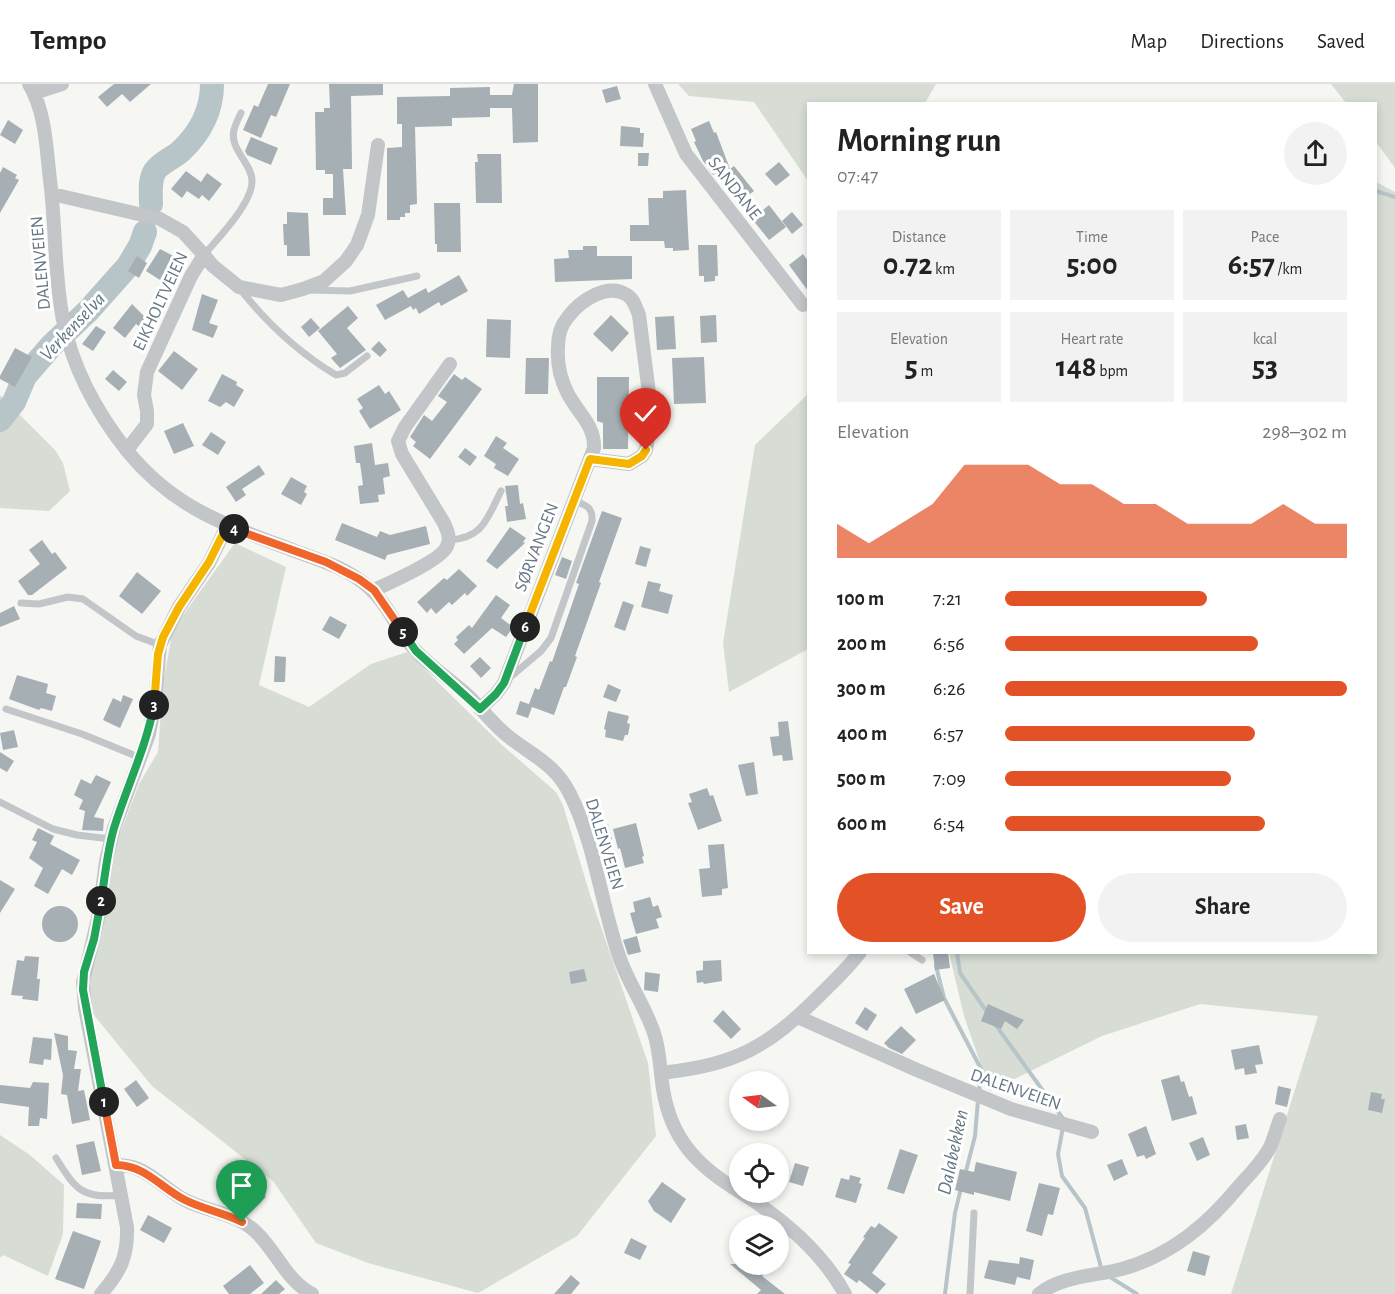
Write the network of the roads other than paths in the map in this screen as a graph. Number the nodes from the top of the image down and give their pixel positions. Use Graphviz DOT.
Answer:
graph roads {
  1 [pos="62,84"];
  2 [pos="655,84"];
  3 [pos="32,88"];
  4 [pos="241,113"];
  5 [pos="378,145"];
  6 [pos="52,194"];
  7 [pos="204,255"];
  8 [pos="417,276"];
  9 [pos="239,288"];
  10 [pos="303,289"];
  11 [pos="803,304"];
  12 [pos="368,356"];
  13 [pos="450,364"];
  14 [pos="127,450"];
  15 [pos="590,459"];
  16 [pos="501,491"];
  17 [pos="573,500"];
  18 [pos="227,526"];
  19 [pos="449,540"];
  20 [pos="374,590"];
  21 [pos="21,603"];
  22 [pos="160,645"];
  23 [pos="504,683"];
  24 [pos="6,709"];
  25 [pos="480,709"];
  26 [pos="141,758"];
  27 [pos="0,802"];
  28 [pos="111,839"];
  29 [pos="858,954"];
  30 [pos="913,954"];
  31 [pos="922,960"];
  32 [pos="798,1017"];
  33 [pos="661,1073"];
  34 [pos="1280,1119"];
  35 [pos="1092,1132"];
  36 [pos="56,1158"];
  37 [pos="116,1165"];
  38 [pos="729,1184"];
  39 [pos="122,1196"];
  40 [pos="756,1203"];
  41 [pos="974,1213"];
  42 [pos="101,1294"];
  43 [pos="312,1294"];
  44 [pos="845,1294"];
  45 [pos="970,1294"];
  46 [pos="1039,1294"];
  1 -- 3 [label="street"];
  2 -- 11 [label="street, SANDANE"];
  3 -- 6 [label="street, DALENVEIEN"];
  4 -- 7 [label="lane"];
  5 -- 10 [label="street"];
  6 -- 7 [label="street, EIKHOLTVEIEN"];
  6 -- 14 [label="street, DALENVEIEN"];
  7 -- 9 [label="street"];
  7 -- 14 [label="street, EIKHOLTVEIEN"];
  8 -- 10 [label="lane"];
  9 -- 10 [label="street"];
  9 -- 12 [label="lane"];
  13 -- 19 [label="street"];
  14 -- 18 [label="street, DALENVEIEN"];
  15 -- 15 [label="street, SØRVANGEN"];
  15 -- 17 [label="street, SØRVANGEN"];
  16 -- 19 [label="lane"];
  17 -- 23 [label="street, SØRVANGEN"];
  17 -- 23 [label="lane"];
  18 -- 20 [label="street, DALENVEIEN"];
  18 -- 22 [label="street"];
  19 -- 20 [label="street"];
  20 -- 25 [label="street, DALENVEIEN"];
  21 -- 22 [label="lane"];
  22 -- 26 [label="street"];
  23 -- 25 [label="street, SØRVANGEN"];
  24 -- 26 [label="lane"];
  25 -- 33 [label="street, DALENVEIEN"];
  26 -- 28 [label="street"];
  27 -- 28 [label="lane"];
  28 -- 37 [label="street"];
  29 -- 32 [label="street"];
  30 -- 31 [label="lane"];
  32 -- 33 [label="street"];
  32 -- 35 [label="street, DALENVEIEN"];
  33 -- 38 [label="street, DALENVEIEN"];
  34 -- 46 [label="street"];
  36 -- 39 [label="lane"];
  37 -- 39 [label="street"];
  37 -- 43 [label="street"];
  39 -- 42 [label="street"];
  40 -- 44 [label="street, DALENVEIEN"];
  41 -- 45 [label="lane"];
}
